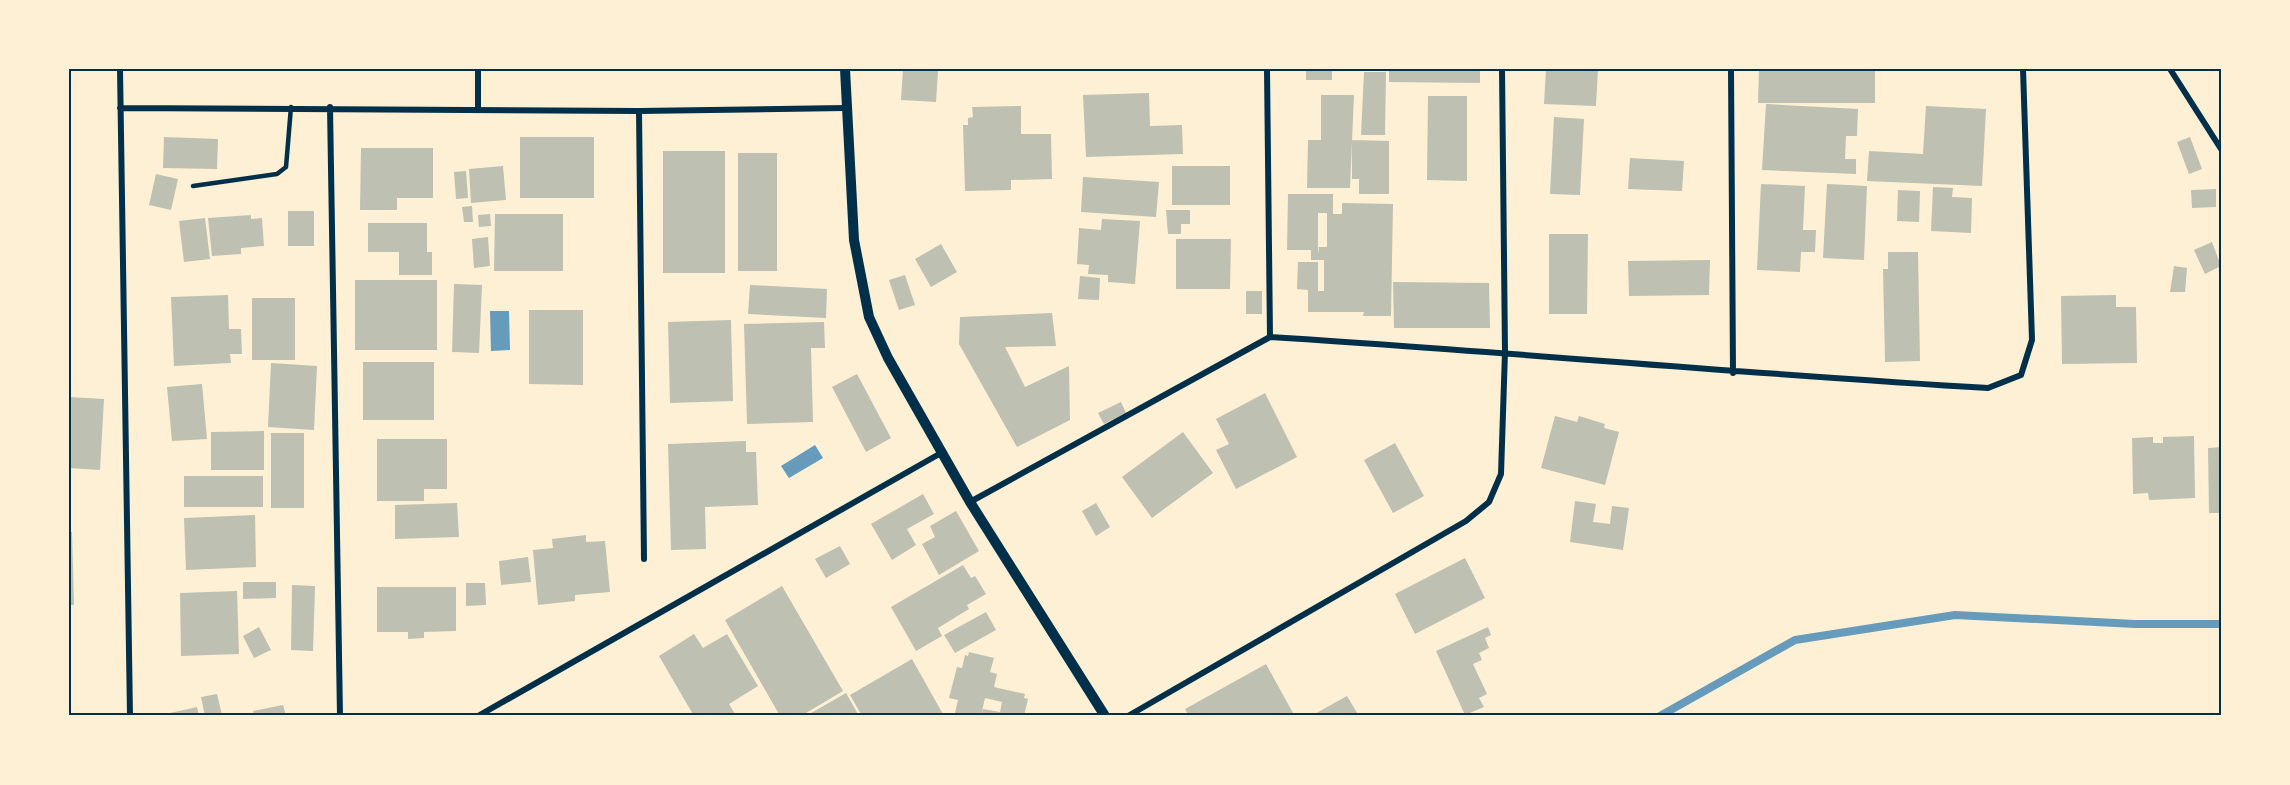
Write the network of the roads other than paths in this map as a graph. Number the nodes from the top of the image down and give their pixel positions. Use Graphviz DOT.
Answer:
graph roads {
  1 [pos="120,69"];
  2 [pos="478,69"];
  3 [pos="844,69"];
  4 [pos="1267,69"];
  5 [pos="1502,69"];
  6 [pos="1731,69"];
  7 [pos="2023,69"];
  8 [pos="2170,69"];
  9 [pos="291,107"];
  10 [pos="330,107"];
  11 [pos="120,108"];
  12 [pos="845,108"];
  13 [pos="478,109"];
  14 [pos="639,111"];
  15 [pos="2221,149"];
  16 [pos="193,186"];
  17 [pos="1270,337"];
  18 [pos="1505,351"];
  19 [pos="1733,373"];
  20 [pos="941,453"];
  21 [pos="970,502"];
  22 [pos="644,559"];
  23 [pos="130,716"];
  24 [pos="340,716"];
  25 [pos="478,716"];
  26 [pos="1105,716"];
  27 [pos="1128,716"];
  1 -- 11 [label="street"];
  2 -- 13 [label="street"];
  3 -- 12 [label="street"];
  4 -- 17 [label="street"];
  5 -- 18 [label="street"];
  6 -- 19 [label="street"];
  7 -- 19 [label="street"];
  8 -- 15 [label="street"];
  9 -- 10 [label="street"];
  9 -- 11 [label="street"];
  9 -- 16 [label="lane"];
  10 -- 13 [label="street"];
  10 -- 24 [label="street"];
  11 -- 23 [label="street"];
  12 -- 14 [label="street"];
  12 -- 20 [label="street"];
  13 -- 14 [label="street"];
  14 -- 22 [label="street"];
  17 -- 18 [label="street"];
  17 -- 21 [label="street"];
  18 -- 19 [label="street"];
  18 -- 27 [label="street"];
  20 -- 21 [label="street"];
  20 -- 25 [label="street"];
  21 -- 26 [label="street"];
}
